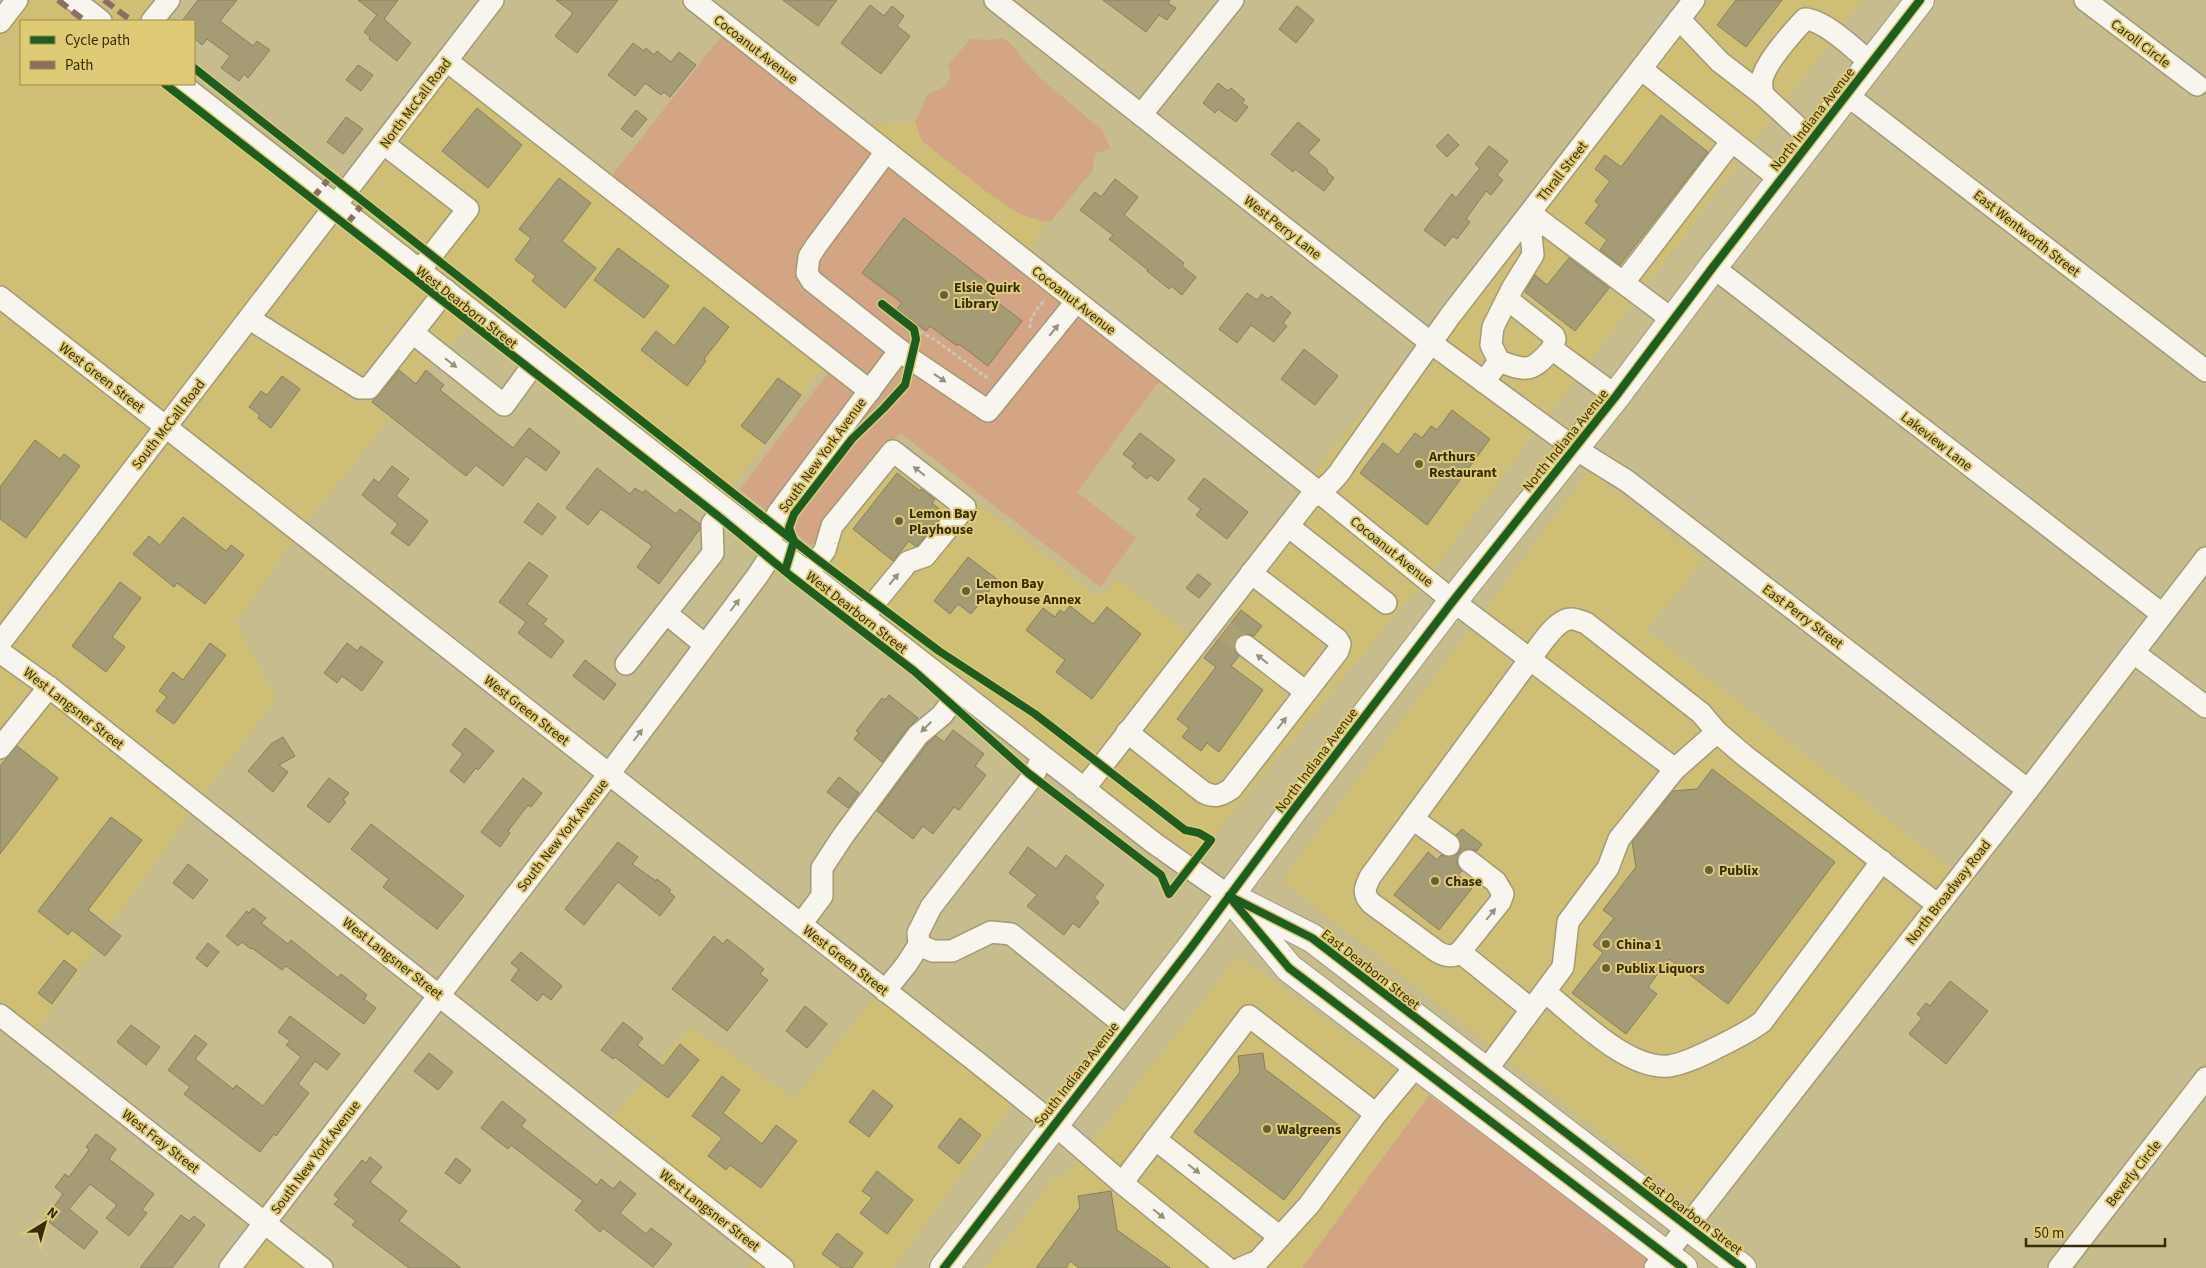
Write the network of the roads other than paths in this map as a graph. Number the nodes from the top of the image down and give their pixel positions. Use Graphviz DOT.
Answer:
graph roads {
  1 [pos="17,0"];
  2 [pos="74,0"];
  3 [pos="168,0"];
  4 [pos="493,0"];
  5 [pos="694,0"];
  6 [pos="995,0"];
  7 [pos="1233,0"];
  8 [pos="1694,0"];
  9 [pos="1920,0"];
  10 [pos="2085,0"];
  11 [pos="1679,19"];
  12 [pos="100,20"];
  13 [pos="153,20"];
  14 [pos="0,22"];
  15 [pos="447,61"];
  16 [pos="1871,63"];
  17 [pos="1641,69"];
  18 [pos="182,85"];
  19 [pos="2197,85"];
  20 [pos="1847,94"];
  21 [pos="1762,95"];
  22 [pos="1141,115"];
  23 [pos="1812,140"];
  24 [pos="1732,142"];
  25 [pos="384,144"];
  26 [pos="886,152"];
  27 [pos="1781,180"];
  28 [pos="338,206"];
  29 [pos="1534,217"];
  30 [pos="1713,267"];
  31 [pos="1488,268"];
  32 [pos="420,270"];
  33 [pos="1624,282"];
  34 [pos="446,290"];
  35 [pos="1510,293"];
  36 [pos="0,297"];
  37 [pos="1076,302"];
  38 [pos="250,319"];
  39 [pos="1673,320"];
  40 [pos="413,333"];
  41 [pos="1431,343"];
  42 [pos="1552,349"];
  43 [pos="900,350"];
  44 [pos="536,361"];
  45 [pos="1499,362"];
  46 [pos="2206,371"];
  47 [pos="1484,382"];
  48 [pos="870,391"];
  49 [pos="1616,396"];
  50 [pos="166,426"];
  51 [pos="1574,448"];
  52 [pos="1320,493"];
  53 [pos="724,508"];
  54 [pos="1288,526"];
  55 [pos="770,544"];
  56 [pos="2206,558"];
  57 [pos="1251,573"];
  58 [pos="808,574"];
  59 [pos="1453,601"];
  60 [pos="1386,603"];
  61 [pos="666,613"];
  62 [pos="2162,614"];
  63 [pos="863,617"];
  64 [pos="0,644"];
  65 [pos="705,644"];
  66 [pos="1246,646"];
  67 [pos="0,652"];
  68 [pos="2134,653"];
  69 [pos="1530,659"];
  70 [pos="626,664"];
  71 [pos="49,687"];
  72 [pos="959,692"];
  73 [pos="1306,692"];
  74 [pos="2206,707"];
  75 [pos="1127,732"];
  76 [pos="1717,732"];
  77 [pos="0,748"];
  78 [pos="1043,757"];
  79 [pos="1675,769"];
  80 [pos="608,774"];
  81 [pos="1084,788"];
  82 [pos="2028,790"];
  83 [pos="1413,818"];
  84 [pos="1448,845"];
  85 [pos="1469,861"];
  86 [pos="1882,861"];
  87 [pos="1229,896"];
  88 [pos="1938,905"];
  89 [pos="801,924"];
  90 [pos="919,945"];
  91 [pos="1460,952"];
  92 [pos="885,990"];
  93 [pos="1545,992"];
  94 [pos="439,994"];
  95 [pos="1531,1009"];
  96 [pos="0,1015"];
  97 [pos="1128,1028"];
  98 [pos="1417,1065"];
  99 [pos="1485,1072"];
  100 [pos="2206,1078"];
  101 [pos="1376,1114"];
  102 [pos="1054,1124"];
  103 [pos="1155,1139"];
  104 [pos="1122,1183"];
  105 [pos="265,1223"];
  106 [pos="1688,1226"];
  107 [pos="1280,1237"];
  108 [pos="1668,1264"];
  109 [pos="230,1268"];
  110 [pos="322,1268"];
  111 [pos="783,1268"];
  112 [pos="944,1268"];
  113 [pos="1227,1268"];
  114 [pos="1241,1268"];
  115 [pos="1742,1268"];
  116 [pos="2059,1268"];
  1 -- 14 [label="street"];
  2 -- 12 [label="street"];
  3 -- 13 [label="street"];
  4 -- 15 [label="street, North McCall Road"];
  5 -- 26 [label="street, Cocoanut Avenue"];
  6 -- 22 [label="street, West Perry Lane"];
  7 -- 22 [label="street"];
  8 -- 11 [label="street, Thrall Street"];
  9 -- 16 [label="main road, North Indiana Avenue"];
  10 -- 19 [label="street, Caroll Circle"];
  11 -- 17 [label="street, Thrall Street"];
  11 -- 21 [label="street"];
  15 -- 25 [label="street, North McCall Road"];
  15 -- 48 [label="street"];
  16 -- 20 [label="main road, North Indiana Avenue"];
  16 -- 21 [label="street"];
  17 -- 24 [label="street"];
  17 -- 29 [label="street, Thrall Street"];
  18 -- 28 [label="street, West Dearborn Street"];
  20 -- 23 [label="main road, North Indiana Avenue"];
  20 -- 46 [label="street, East Wentworth Street"];
  21 -- 23 [label="street"];
  22 -- 41 [label="street, West Perry Lane"];
  23 -- 27 [label="main road, North Indiana Avenue"];
  24 -- 27 [label="street"];
  24 -- 33 [label="street"];
  25 -- 28 [label="street, North McCall Road"];
  25 -- 32 [label="street"];
  26 -- 37 [label="street, Cocoanut Avenue"];
  26 -- 43 [label="street"];
  27 -- 30 [label="main road, North Indiana Avenue"];
  28 -- 32 [label="street, West Dearborn Street"];
  28 -- 38 [label="street, South McCall Road"];
  29 -- 31 [label="street, Thrall Street"];
  29 -- 33 [label="street"];
  29 -- 35 [label="street"];
  30 -- 39 [label="main road, North Indiana Avenue"];
  30 -- 62 [label="street, Lakeview Lane"];
  31 -- 35 [label="street"];
  31 -- 41 [label="street, Thrall Street"];
  32 -- 34 [label="street, West Dearborn Street"];
  33 -- 39 [label="street"];
  34 -- 40 [label="street"];
  34 -- 44 [label="street, West Dearborn Street"];
  35 -- 42 [label="street"];
  35 -- 45 [label="street"];
  36 -- 50 [label="street, West Green Street"];
  43 -- 37 [label="street, one-way"];
  37 -- 52 [label="street, Cocoanut Avenue"];
  38 -- 40 [label="street"];
  38 -- 50 [label="street, South McCall Road"];
  39 -- 49 [label="main road, North Indiana Avenue"];
  40 -- 44 [label="street, one-way"];
  41 -- 47 [label="street, West Perry Lane"];
  41 -- 52 [label="street, Thrall Street"];
  42 -- 45 [label="street"];
  42 -- 49 [label="street"];
  43 -- 48 [label="street, South New York Avenue"];
  44 -- 53 [label="street, West Dearborn Street"];
  45 -- 47 [label="street"];
  47 -- 51 [label="street, West Perry Lane"];
  48 -- 55 [label="street, South New York Avenue"];
  49 -- 51 [label="main road, North Indiana Avenue"];
  50 -- 64 [label="street, South McCall Road"];
  50 -- 80 [label="street, West Green Street"];
  51 -- 59 [label="main road, North Indiana Avenue"];
  51 -- 82 [label="street, East Perry Street"];
  52 -- 54 [label="street, Thrall Street"];
  52 -- 59 [label="street, Cocoanut Avenue"];
  53 -- 55 [label="street, West Dearborn Street"];
  53 -- 61 [label="street"];
  54 -- 57 [label="street, Thrall Street"];
  54 -- 60 [label="street"];
  55 -- 58 [label="street, West Dearborn Street"];
  65 -- 55 [label="street, South New York Avenue, one-way"];
  56 -- 62 [label="street, North Broadway Road"];
  57 -- 73 [label="street"];
  57 -- 75 [label="street, Thrall Street"];
  58 -- 63 [label="street, West Dearborn Street"];
  63 -- 58 [label="street, one-way"];
  59 -- 69 [label="street, Cocoanut Avenue"];
  59 -- 87 [label="main road, North Indiana Avenue"];
  61 -- 65 [label="street"];
  61 -- 70 [label="street"];
  62 -- 68 [label="street, North Broadway Road"];
  63 -- 72 [label="street, West Dearborn Street"];
  80 -- 65 [label="street, South New York Avenue, one-way"];
  73 -- 66 [label="street, one-way"];
  67 -- 71 [label="street, West Langsner Street"];
  68 -- 74 [label="street"];
  68 -- 82 [label="street, North Broadway Road"];
  69 -- 76 [label="street"];
  69 -- 79 [label="street, Cocoanut Avenue"];
  69 -- 83 [label="street"];
  71 -- 77 [label="street"];
  71 -- 94 [label="street, West Langsner Street"];
  72 -- 78 [label="street, West Dearborn Street"];
  72 -- 89 [label="street, one-way"];
  75 -- 73 [label="street, one-way"];
  75 -- 81 [label="street, Thrall Street"];
  76 -- 79 [label="street"];
  76 -- 86 [label="street"];
  78 -- 81 [label="street, West Dearborn Street"];
  78 -- 90 [label="street"];
  79 -- 93 [label="street"];
  80 -- 89 [label="street, West Green Street"];
  80 -- 94 [label="street, South New York Avenue"];
  81 -- 87 [label="street, West Dearborn Street"];
  82 -- 88 [label="street, North Broadway Road"];
  83 -- 84 [label="street"];
  83 -- 91 [label="street"];
  91 -- 85 [label="street, one-way"];
  86 -- 88 [label="street"];
  86 -- 93 [label="street"];
  87 -- 97 [label="main road, South Indiana Avenue"];
  87 -- 98 [label="main road"];
  87 -- 99 [label="main road, East Dearborn Street"];
  88 -- 106 [label="street, North Broadway Road"];
  89 -- 92 [label="street, West Green Street"];
  90 -- 92 [label="street"];
  90 -- 97 [label="street"];
  91 -- 95 [label="street"];
  92 -- 102 [label="street, West Green Street"];
  93 -- 95 [label="street"];
  94 -- 105 [label="street, South New York Avenue"];
  94 -- 111 [label="street, West Langsner Street"];
  95 -- 99 [label="street"];
  96 -- 105 [label="street, West Fray Street"];
  97 -- 102 [label="main road, South Indiana Avenue"];
  98 -- 101 [label="street"];
  98 -- 108 [label="main road"];
  99 -- 106 [label="main road, East Dearborn Street"];
  100 -- 116 [label="street, Beverly Circle"];
  101 -- 103 [label="street"];
  101 -- 107 [label="street"];
  102 -- 104 [label="street, West Green Street"];
  102 -- 112 [label="main road, South Indiana Avenue"];
  103 -- 104 [label="street"];
  103 -- 107 [label="street, one-way"];
  104 -- 113 [label="street, West Green Street, one-way"];
  105 -- 109 [label="street, South New York Avenue"];
  105 -- 110 [label="street, West Fray Street"];
  106 -- 108 [label="street, North Broadway Road"];
  106 -- 115 [label="main road, East Dearborn Street"];
  107 -- 114 [label="street"];
}
